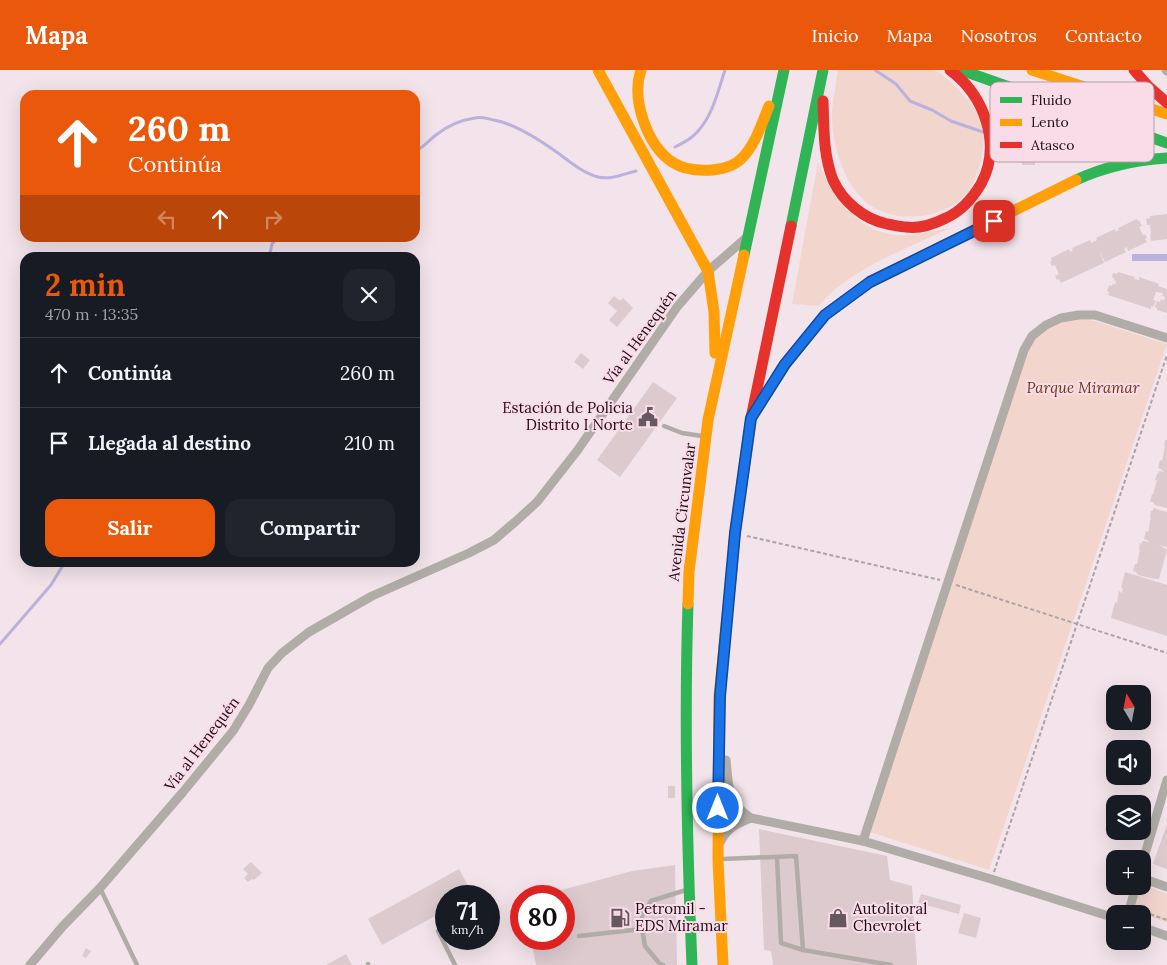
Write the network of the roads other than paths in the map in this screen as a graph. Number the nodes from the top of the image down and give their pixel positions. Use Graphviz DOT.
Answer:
graph roads {
  1 [pos="598,70"];
  2 [pos="641,70"];
  3 [pos="950,70"];
  4 [pos="961,70"];
  5 [pos="1032,70"];
  6 [pos="1134,70"];
  7 [pos="784,72"];
  8 [pos="822,73"];
  9 [pos="995,82"];
  10 [pos="1069,82"];
  11 [pos="1144,82"];
  12 [pos="1154,91"];
  13 [pos="1167,103"];
  14 [pos="1154,110"];
  15 [pos="1167,114"];
  16 [pos="990,132"];
  17 [pos="1154,138"];
  18 [pos="1167,143"];
  19 [pos="1167,158"];
  20 [pos="1154,160"];
  21 [pos="990,162"];
  22 [pos="1135,162"];
  23 [pos="748,236"];
  24 [pos="708,271"];
  25 [pos="1167,338"];
  26 [pos="751,418"];
  27 [pos="708,420"];
  28 [pos="664,426"];
  29 [pos="706,437"];
  30 [pos="719,714"];
  31 [pos="1167,780"];
  32 [pos="751,818"];
  33 [pos="863,841"];
  34 [pos="718,846"];
  35 [pos="1146,850"];
  36 [pos="778,857"];
  37 [pos="718,860"];
  38 [pos="1151,881"];
  39 [pos="1167,887"];
  40 [pos="100,888"];
  41 [pos="689,889"];
  42 [pos="1106,915"];
  43 [pos="642,929"];
  44 [pos="1151,930"];
  45 [pos="579,936"];
  46 [pos="1167,936"];
  47 [pos="448,950"];
  48 [pos="803,950"];
  49 [pos="30,965"];
  50 [pos="137,965"];
  51 [pos="455,965"];
  52 [pos="663,965"];
  53 [pos="692,965"];
  54 [pos="723,965"];
  55 [pos="891,965"];
  1 -- 24 [label="main road"];
  2 -- 7 [label="main road"];
  3 -- 16 [label="main road"];
  4 -- 9 [label="main road"];
  5 -- 10 [label="main road"];
  6 -- 11 [label="main road"];
  7 -- 23 [label="main road, Avenida Circunvalar"];
  8 -- 21 [label="main road"];
  8 -- 26 [label="main road"];
  12 -- 13 [label="main road"];
  14 -- 15 [label="main road"];
  17 -- 18 [label="main road"];
  19 -- 20 [label="main road"];
  22 -- 26 [label="main road"];
  23 -- 24 [label="street, Vía al Henequén"];
  23 -- 27 [label="main road, Avenida Circunvalar"];
  24 -- 27 [label="main road"];
  24 -- 40 [label="street, Vía al Henequén"];
  25 -- 33 [label="street"];
  26 -- 30 [label="main road"];
  27 -- 29 [label="main road, Avenida Circunvalar"];
  28 -- 29 [label="lane"];
  29 -- 41 [label="main road, Avenida Circunvalar"];
  30 -- 32 [label="street"];
  30 -- 34 [label="main road"];
  31 -- 35 [label="street"];
  32 -- 33 [label="street"];
  32 -- 34 [label="street"];
  33 -- 42 [label="street"];
  34 -- 37 [label="main road"];
  36 -- 37 [label="lane"];
  36 -- 48 [label="lane"];
  36 -- 48 [label="lane"];
  37 -- 54 [label="main road"];
  38 -- 39 [label="street"];
  40 -- 49 [label="street, Vía al Henequén"];
  40 -- 50 [label="lane"];
  41 -- 43 [label="lane"];
  41 -- 53 [label="main road, Avenida Circunvalar"];
  43 -- 45 [label="lane"];
  43 -- 52 [label="lane"];
  44 -- 46 [label="street"];
  47 -- 51 [label="lane"];
  48 -- 55 [label="lane"];
}
